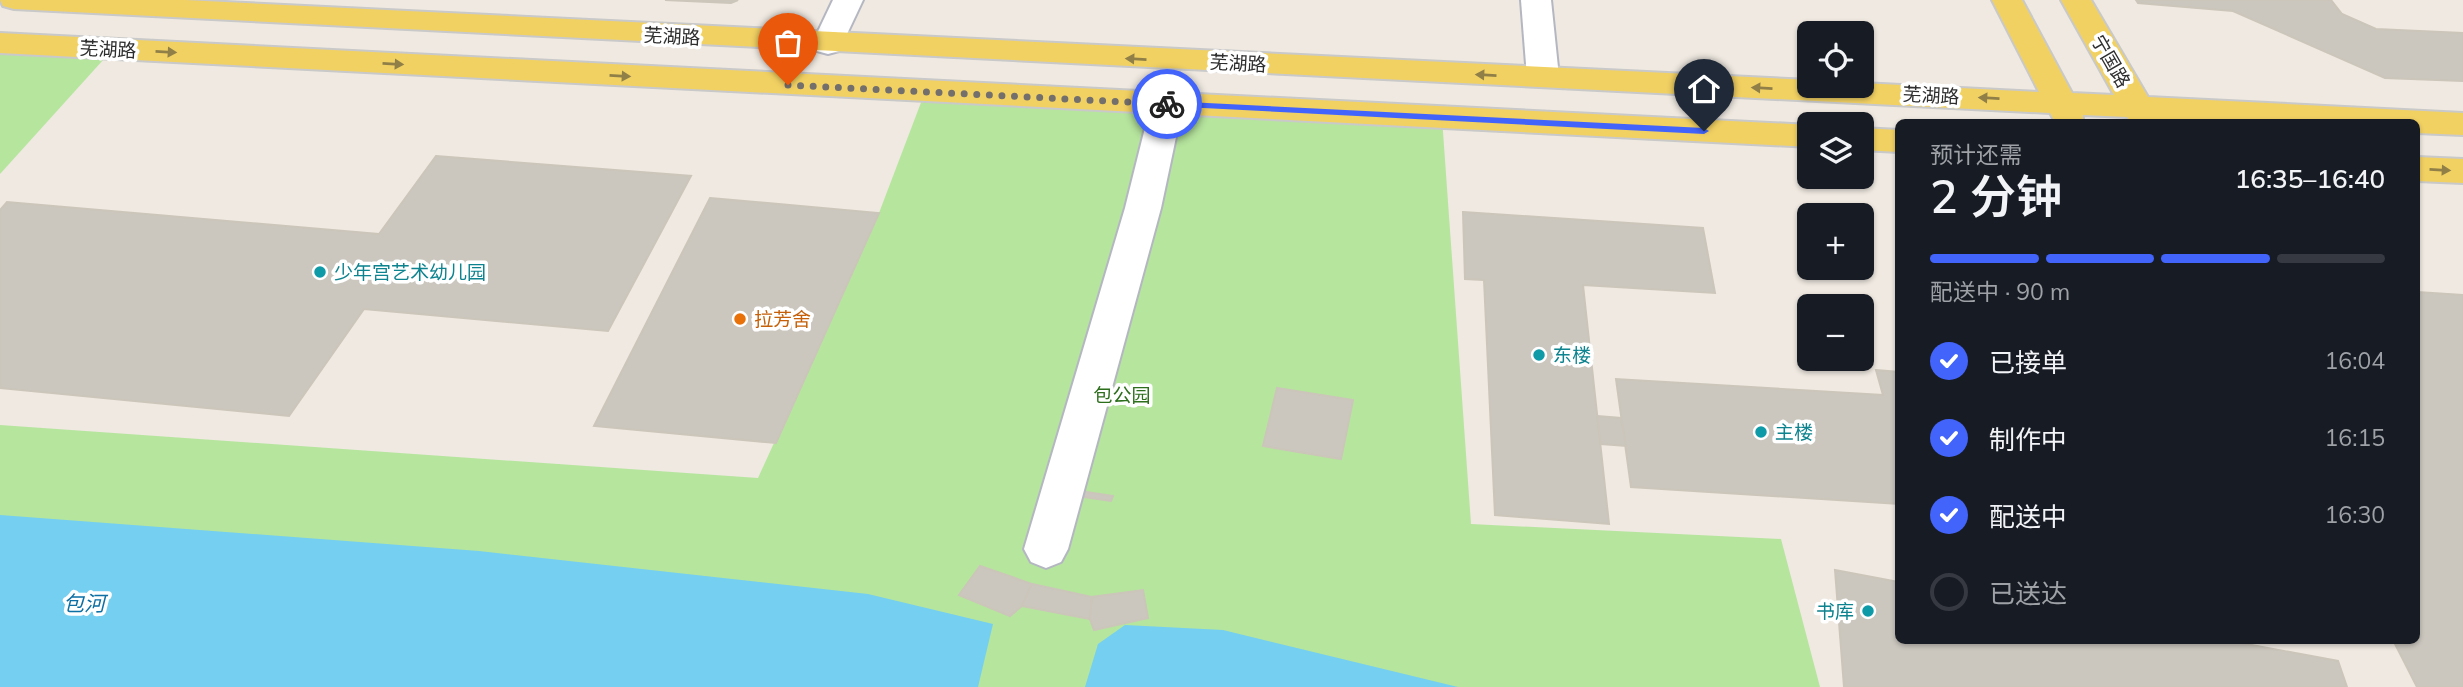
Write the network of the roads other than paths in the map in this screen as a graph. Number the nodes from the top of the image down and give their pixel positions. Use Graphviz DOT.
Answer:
graph roads {
  1 [pos="14,0"];
  2 [pos="848,0"];
  3 [pos="1536,0"];
  4 [pos="2007,0"];
  5 [pos="2076,0"];
  6 [pos="0,43"];
  7 [pos="828,44"];
  8 [pos="1543,77"];
  9 [pos="1167,104"];
  10 [pos="2064,112"];
  11 [pos="2142,115"];
  12 [pos="2285,119"];
  13 [pos="2420,123"];
  14 [pos="2463,124"];
  15 [pos="1797,135"];
  16 [pos="1874,140"];
  17 [pos="1895,141"];
  18 [pos="2420,169"];
  19 [pos="2463,172"];
  20 [pos="1046,549"];
  1 -- 7 [label="main road, 芜湖路"];
  2 -- 7 [label="street"];
  3 -- 8 [label="street"];
  4 -- 10 [label="main road"];
  5 -- 11 [label="main road, 宁国路"];
  6 -- 9 [label="main road, 芜湖路, one-way"];
  8 -- 7 [label="main road, 芜湖路, one-way"];
  10 -- 8 [label="main road, 芜湖路, one-way"];
  9 -- 15 [label="main road, 芜湖路"];
  9 -- 20 [label="street"];
  10 -- 11 [label="main road, 芜湖路"];
  11 -- 12 [label="main road, 芜湖路"];
  13 -- 14 [label="main road, 芜湖路"];
  16 -- 17 [label="main road"];
  18 -- 19 [label="main road, one-way"];
}
